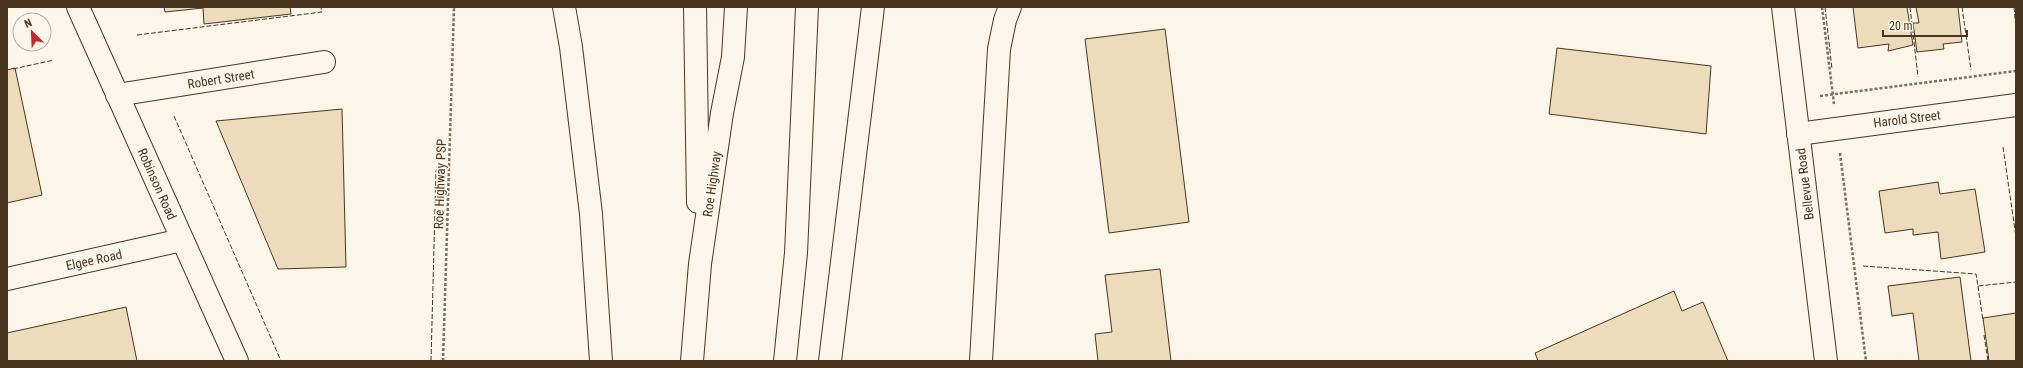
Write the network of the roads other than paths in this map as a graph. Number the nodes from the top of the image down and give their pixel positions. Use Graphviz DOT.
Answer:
graph roads {
  1 [pos="78,7"];
  2 [pos="564,7"];
  3 [pos="695,7"];
  4 [pos="736,7"];
  5 [pos="807,7"];
  6 [pos="873,7"];
  7 [pos="1010,7"];
  8 [pos="1783,7"];
  9 [pos="324,62"];
  10 [pos="117,95"];
  11 [pos="2016,106"];
  12 [pos="1798,134"];
  13 [pos="182,240"];
  14 [pos="700,264"];
  15 [pos="7,279"];
  16 [pos="237,361"];
  17 [pos="601,361"];
  18 [pos="692,361"];
  19 [pos="785,361"];
  20 [pos="830,361"];
  21 [pos="981,361"];
  22 [pos="1826,361"];
  1 -- 10 [label="main road, Robinson Road"];
  2 -- 17 [label="main road"];
  3 -- 14 [label="main road"];
  4 -- 14 [label="main road, Roe Highway"];
  5 -- 19 [label="main road"];
  6 -- 20 [label="main road"];
  7 -- 21 [label="main road"];
  8 -- 12 [label="main road, Bellevue Road"];
  9 -- 10 [label="main road, Robert Street"];
  10 -- 13 [label="main road, Robinson Road"];
  11 -- 12 [label="main road, Harold Street"];
  12 -- 22 [label="main road, Bellevue Road"];
  13 -- 15 [label="main road, Elgee Road"];
  13 -- 16 [label="main road, Robinson Road"];
  14 -- 18 [label="main road, Roe Highway"];
}
